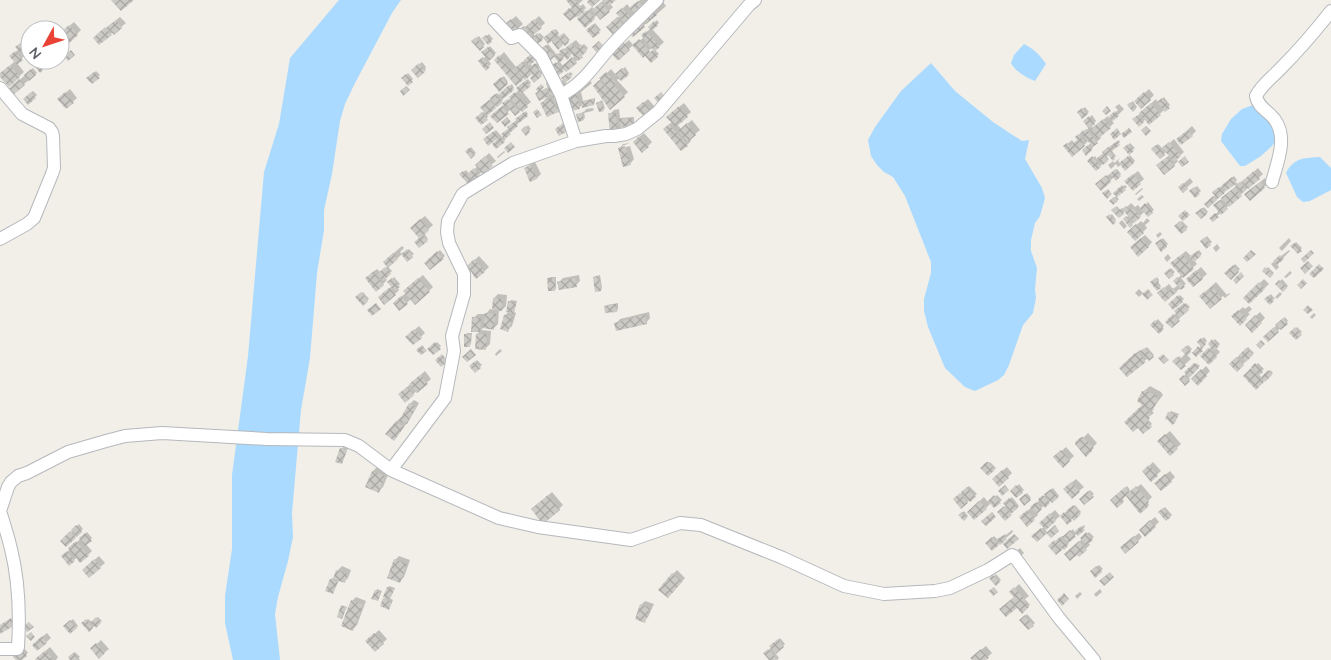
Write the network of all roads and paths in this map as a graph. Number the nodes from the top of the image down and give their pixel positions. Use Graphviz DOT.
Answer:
graph roads {
  1 [pos="657,0"];
  2 [pos="755,0"];
  3 [pos="1331,11"];
  4 [pos="494,20"];
  5 [pos="0,88"];
  6 [pos="561,95"];
  7 [pos="576,140"];
  8 [pos="1272,182"];
  9 [pos="0,239"];
  10 [pos="391,470"];
  11 [pos="0,511"];
  12 [pos="0,649"];
  13 [pos="1094,660"];
  1 -- 6 [label="street"];
  2 -- 7 [label="street"];
  3 -- 8 [label="street"];
  4 -- 6 [label="street"];
  5 -- 9 [label="street"];
  6 -- 7 [label="street"];
  7 -- 10 [label="street"];
  10 -- 11 [label="street"];
  10 -- 13 [label="street"];
  11 -- 12 [label="street"];
}
